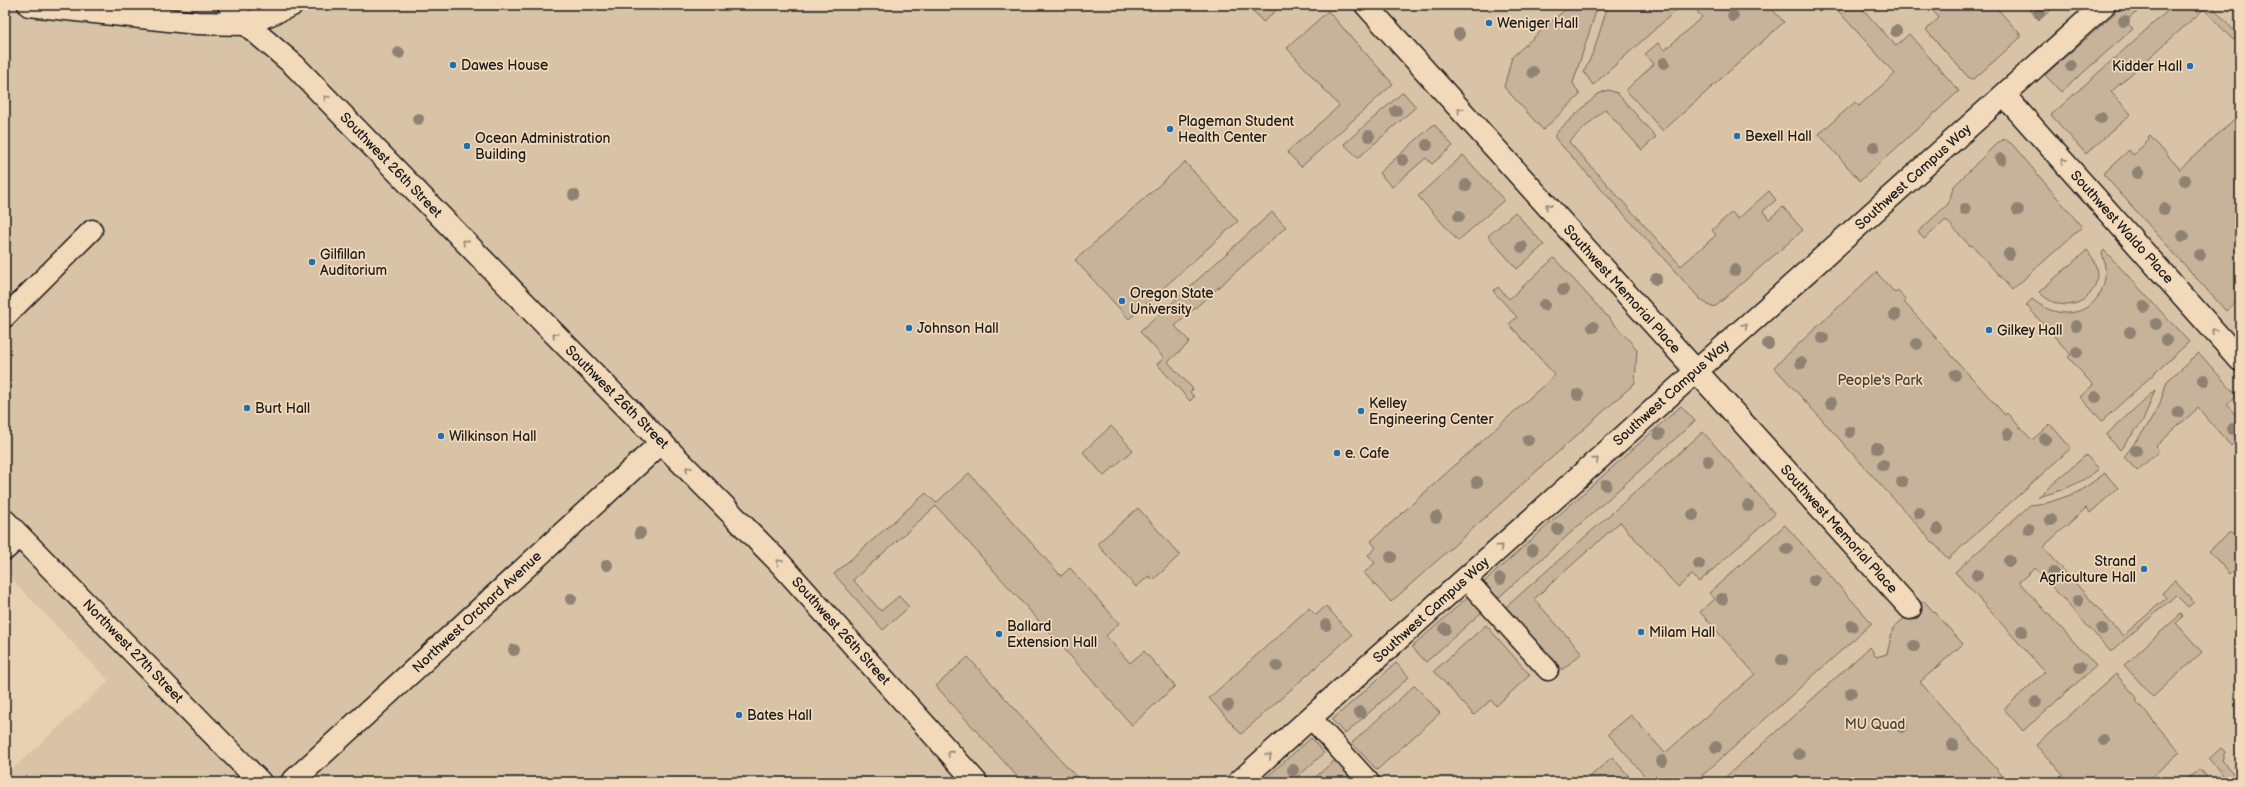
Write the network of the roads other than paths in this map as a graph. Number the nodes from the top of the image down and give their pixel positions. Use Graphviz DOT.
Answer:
graph roads {
  1 [pos="29,5"];
  2 [pos="229,5"];
  3 [pos="292,5"];
  4 [pos="1366,5"];
  5 [pos="2104,5"];
  6 [pos="246,24"];
  7 [pos="2004,95"];
  8 [pos="92,230"];
  9 [pos="5,317"];
  10 [pos="2240,360"];
  11 [pos="1696,370"];
  12 [pos="662,442"];
  13 [pos="10,535"];
  14 [pos="1465,578"];
  15 [pos="1910,608"];
  16 [pos="1548,670"];
  17 [pos="1311,718"];
  18 [pos="260,782"];
  19 [pos="292,782"];
  20 [pos="976,782"];
  21 [pos="1239,782"];
  22 [pos="1369,782"];
  1 -- 6 [label="street"];
  2 -- 6 [label="street, Southwest 26th Street"];
  3 -- 6 [label="street"];
  11 -- 4 [label="street, Southwest Memorial Place, one-way"];
  5 -- 7 [label="street, Southwest Campus Way"];
  12 -- 6 [label="street, Southwest 26th Street, one-way"];
  10 -- 7 [label="street, Southwest Waldo Place, one-way"];
  11 -- 7 [label="street, Southwest Campus Way, one-way"];
  8 -- 9 [label="lane"];
  14 -- 11 [label="street, Southwest Campus Way, one-way"];
  11 -- 15 [label="street, Southwest Memorial Place"];
  12 -- 19 [label="street, Northwest Orchard Avenue"];
  20 -- 12 [label="street, Southwest 26th Street, one-way"];
  13 -- 18 [label="street, Northwest 27th Street"];
  14 -- 16 [label="lane"];
  14 -- 17 [label="street, Southwest Campus Way"];
  21 -- 17 [label="street, Southwest Campus Way, one-way"];
  17 -- 22 [label="lane"];
}
